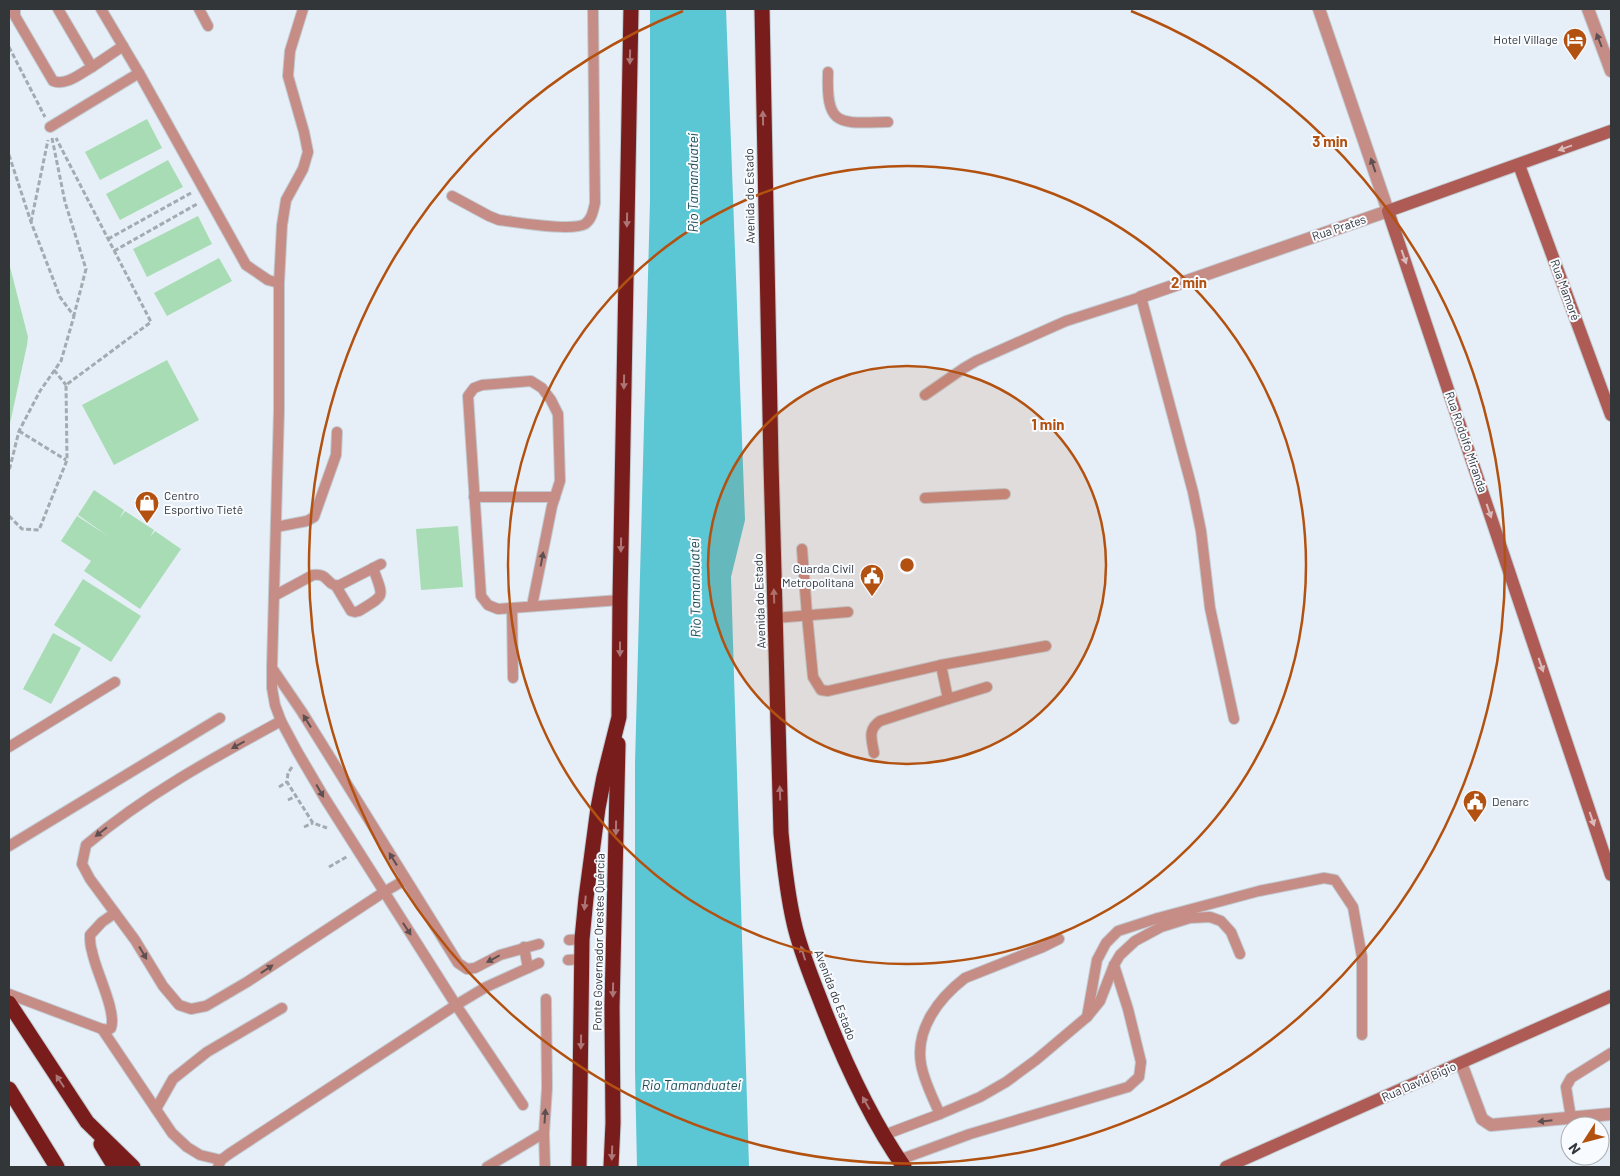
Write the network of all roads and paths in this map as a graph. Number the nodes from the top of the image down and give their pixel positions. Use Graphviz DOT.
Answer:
graph roads {
  1 [pos="16,9"];
  2 [pos="58,9"];
  3 [pos="101,9"];
  4 [pos="198,9"];
  5 [pos="303,9"];
  6 [pos="593,9"];
  7 [pos="631,9"];
  8 [pos="762,9"];
  9 [pos="1319,9"];
  10 [pos="1588,9"];
  11 [pos="208,26"];
  12 [pos="123,46"];
  13 [pos="9,47"];
  14 [pos="92,67"];
  15 [pos="1611,71"];
  16 [pos="828,72"];
  17 [pos="139,73"];
  18 [pos="888,122"];
  19 [pos="50,127"];
  20 [pos="1611,132"];
  21 [pos="9,155"];
  22 [pos="1519,165"];
  23 [pos="202,186"];
  24 [pos="452,196"];
  25 [pos="209,198"];
  26 [pos="1388,211"];
  27 [pos="31,222"];
  28 [pos="108,239"];
  29 [pos="114,251"];
  30 [pos="279,283"];
  31 [pos="1141,297"];
  32 [pos="74,316"];
  33 [pos="54,370"];
  34 [pos="66,385"];
  35 [pos="925,395"];
  36 [pos="1611,415"];
  37 [pos="19,431"];
  38 [pos="337,432"];
  39 [pos="67,460"];
  40 [pos="9,471"];
  41 [pos="1005,494"];
  42 [pos="474,497"];
  43 [pos="555,497"];
  44 [pos="925,498"];
  45 [pos="9,516"];
  46 [pos="276,527"];
  47 [pos="802,549"];
  48 [pos="336,586"];
  49 [pos="274,596"];
  50 [pos="620,600"];
  51 [pos="532,606"];
  52 [pos="512,608"];
  53 [pos="848,612"];
  54 [pos="807,615"];
  55 [pos="775,618"];
  56 [pos="1046,646"];
  57 [pos="941,665"];
  58 [pos="272,667"];
  59 [pos="513,678"];
  60 [pos="115,682"];
  61 [pos="987,687"];
  62 [pos="948,699"];
  63 [pos="619,717"];
  64 [pos="220,718"];
  65 [pos="1234,719"];
  66 [pos="281,721"];
  67 [pos="9,747"];
  68 [pos="874,753"];
  69 [pos="302,759"];
  70 [pos="287,782"];
  71 [pos="279,787"];
  72 [pos="296,796"];
  73 [pos="288,800"];
  74 [pos="313,823"];
  75 [pos="304,827"];
  76 [pos="333,833"];
  77 [pos="9,846"];
  78 [pos="343,851"];
  79 [pos="346,856"];
  80 [pos="336,863"];
  81 [pos="329,867"];
  82 [pos="1611,875"];
  83 [pos="406,880"];
  84 [pos="384,892"];
  85 [pos="115,913"];
  86 [pos="1059,940"];
  87 [pos="539,944"];
  88 [pos="524,947"];
  89 [pos="1240,954"];
  90 [pos="539,963"];
  91 [pos="1114,965"];
  92 [pos="528,968"];
  93 [pos="9,994"];
  94 [pos="1611,996"];
  95 [pos="546,999"];
  96 [pos="9,1003"];
  97 [pos="456,1006"];
  98 [pos="282,1008"];
  99 [pos="1087,1017"];
  100 [pos="102,1029"];
  101 [pos="1362,1036"];
  102 [pos="1611,1053"];
  103 [pos="1461,1064"];
  104 [pos="9,1089"];
  105 [pos="523,1105"];
  106 [pos="156,1109"];
  107 [pos="940,1114"];
  108 [pos="1611,1114"];
  109 [pos="1571,1116"];
  110 [pos="1591,1116"];
  111 [pos="1560,1119"];
  112 [pos="87,1122"];
  113 [pos="544,1133"];
  114 [pos="884,1135"];
  115 [pos="219,1164"];
  116 [pos="902,1165"];
  117 [pos="1232,1166"];
  118 [pos="57,1167"];
  119 [pos="116,1167"];
  120 [pos="132,1167"];
  121 [pos="487,1167"];
  122 [pos="545,1167"];
  123 [pos="579,1167"];
  124 [pos="611,1167"];
  1 -- 14 [label="lane"];
  2 -- 14 [label="lane"];
  3 -- 12 [label="lane"];
  4 -- 11 [label="lane"];
  5 -- 30 [label="lane"];
  6 -- 24 [label="lane"];
  7 -- 50 [label="highway, one-way"];
  55 -- 8 [label="highway, Avenida do Estado, one-way"];
  26 -- 9 [label="street, Rua Rodolfo Miranda, one-way"];
  15 -- 10 [label="street, one-way"];
  12 -- 14 [label="lane"];
  12 -- 17 [label="lane"];
  13 -- 19 [label="path"];
  16 -- 18 [label="lane"];
  17 -- 19 [label="lane"];
  17 -- 23 [label="lane"];
  19 -- 27 [label="path"];
  19 -- 28 [label="path"];
  19 -- 32 [label="path"];
  20 -- 22 [label="street, Rua Prates, one-way"];
  21 -- 27 [label="path"];
  22 -- 26 [label="street, Rua Prates"];
  22 -- 36 [label="street, Rua Mamoré"];
  23 -- 25 [label="lane"];
  23 -- 28 [label="path"];
  25 -- 29 [label="path"];
  25 -- 30 [label="lane"];
  26 -- 31 [label="street, Rua Prates"];
  26 -- 82 [label="street, Rua Rodolfo Miranda, one-way"];
  27 -- 32 [label="path"];
  28 -- 29 [label="path"];
  29 -- 34 [label="path"];
  30 -- 46 [label="lane"];
  31 -- 35 [label="lane, Rua Prates"];
  31 -- 65 [label="lane"];
  32 -- 33 [label="path"];
  33 -- 34 [label="path"];
  33 -- 37 [label="path"];
  34 -- 39 [label="path"];
  37 -- 39 [label="path"];
  37 -- 40 [label="path"];
  38 -- 46 [label="lane"];
  39 -- 45 [label="path"];
  41 -- 44 [label="lane"];
  42 -- 43 [label="lane"];
  42 -- 43 [label="lane"];
  42 -- 52 [label="lane"];
  51 -- 43 [label="lane, one-way"];
  46 -- 49 [label="lane"];
  47 -- 54 [label="lane"];
  48 -- 48 [label="lane"];
  48 -- 49 [label="lane"];
  49 -- 58 [label="lane"];
  50 -- 51 [label="lane"];
  50 -- 63 [label="highway, one-way"];
  51 -- 52 [label="lane"];
  52 -- 59 [label="lane"];
  53 -- 54 [label="lane"];
  54 -- 55 [label="lane"];
  54 -- 57 [label="lane"];
  114 -- 55 [label="highway, Avenida do Estado, one-way"];
  56 -- 57 [label="lane"];
  57 -- 62 [label="lane"];
  58 -- 66 [label="lane"];
  83 -- 58 [label="lane, one-way"];
  60 -- 67 [label="lane"];
  61 -- 62 [label="lane"];
  62 -- 68 [label="lane"];
  63 -- 123 [label="highway, one-way"];
  63 -- 124 [label="highway, Ponte Governador Orestes Quércia, one-way"];
  64 -- 77 [label="lane"];
  66 -- 69 [label="lane"];
  66 -- 85 [label="lane, one-way"];
  69 -- 70 [label="path"];
  69 -- 84 [label="lane, one-way"];
  70 -- 71 [label="path"];
  70 -- 72 [label="path"];
  72 -- 73 [label="path"];
  72 -- 74 [label="path"];
  74 -- 75 [label="path"];
  74 -- 76 [label="path"];
  78 -- 79 [label="path"];
  80 -- 81 [label="path"];
  83 -- 84 [label="lane"];
  88 -- 83 [label="lane, one-way"];
  85 -- 84 [label="lane, one-way"];
  84 -- 97 [label="lane, one-way"];
  85 -- 100 [label="lane"];
  86 -- 107 [label="lane"];
  87 -- 88 [label="lane"];
  88 -- 92 [label="lane"];
  89 -- 91 [label="lane"];
  90 -- 92 [label="lane"];
  91 -- 99 [label="lane"];
  91 -- 116 [label="lane"];
  92 -- 97 [label="lane"];
  93 -- 100 [label="lane"];
  94 -- 103 [label="street, Rua David Bigio"];
  113 -- 95 [label="lane, one-way"];
  112 -- 96 [label="highway, one-way"];
  97 -- 105 [label="lane"];
  97 -- 115 [label="lane"];
  98 -- 106 [label="lane"];
  99 -- 101 [label="lane"];
  99 -- 107 [label="lane"];
  100 -- 106 [label="lane"];
  102 -- 109 [label="lane"];
  111 -- 103 [label="street, one-way"];
  103 -- 117 [label="street, Rua David Bigio"];
  104 -- 118 [label="highway"];
  106 -- 115 [label="lane"];
  107 -- 114 [label="lane"];
  108 -- 110 [label="street"];
  112 -- 119 [label="highway"];
  112 -- 120 [label="highway"];
  113 -- 121 [label="lane"];
  113 -- 122 [label="lane"];
  114 -- 116 [label="highway, Avenida do Estado"];
}
